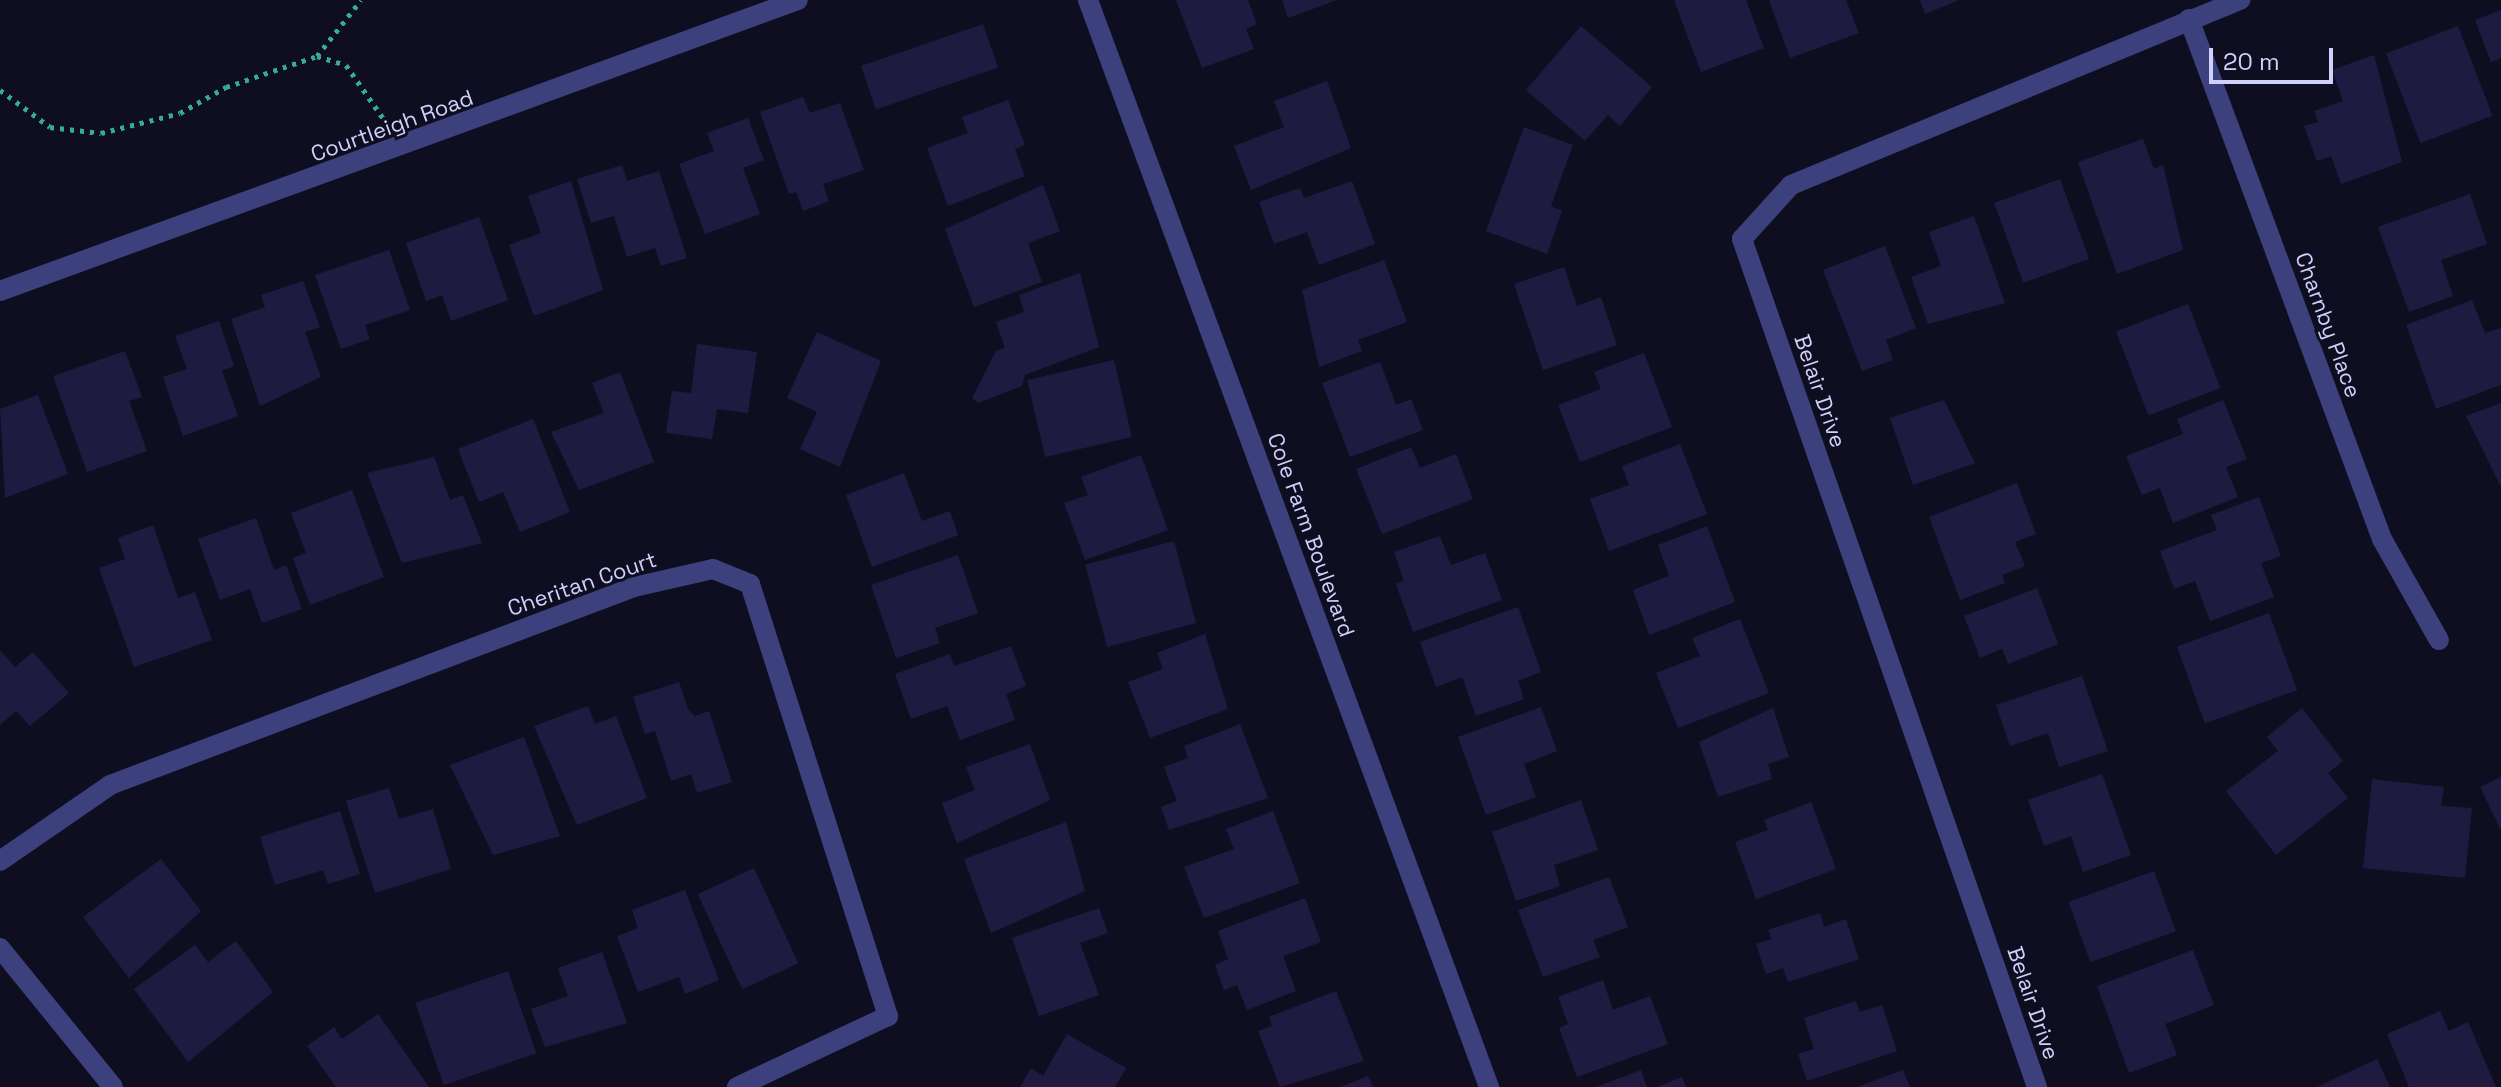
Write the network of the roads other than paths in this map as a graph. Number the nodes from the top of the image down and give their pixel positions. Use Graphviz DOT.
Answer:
graph roads {
  1 [pos="798,0"];
  2 [pos="1088,0"];
  3 [pos="2240,0"];
  4 [pos="2189,19"];
  5 [pos="0,291"];
  6 [pos="2439,640"];
  7 [pos="0,861"];
  8 [pos="0,948"];
  9 [pos="113,1087"];
  10 [pos="737,1087"];
  11 [pos="1489,1087"];
  12 [pos="2037,1087"];
  1 -- 5 [label="street, Courtleigh Road"];
  2 -- 11 [label="street, Cole Farm Boulevard"];
  3 -- 4 [label="street, Belair Drive"];
  4 -- 6 [label="street, Charnby Place"];
  4 -- 12 [label="street, Belair Drive"];
  7 -- 10 [label="street, Cheritan Court"];
  8 -- 9 [label="street"];
}
